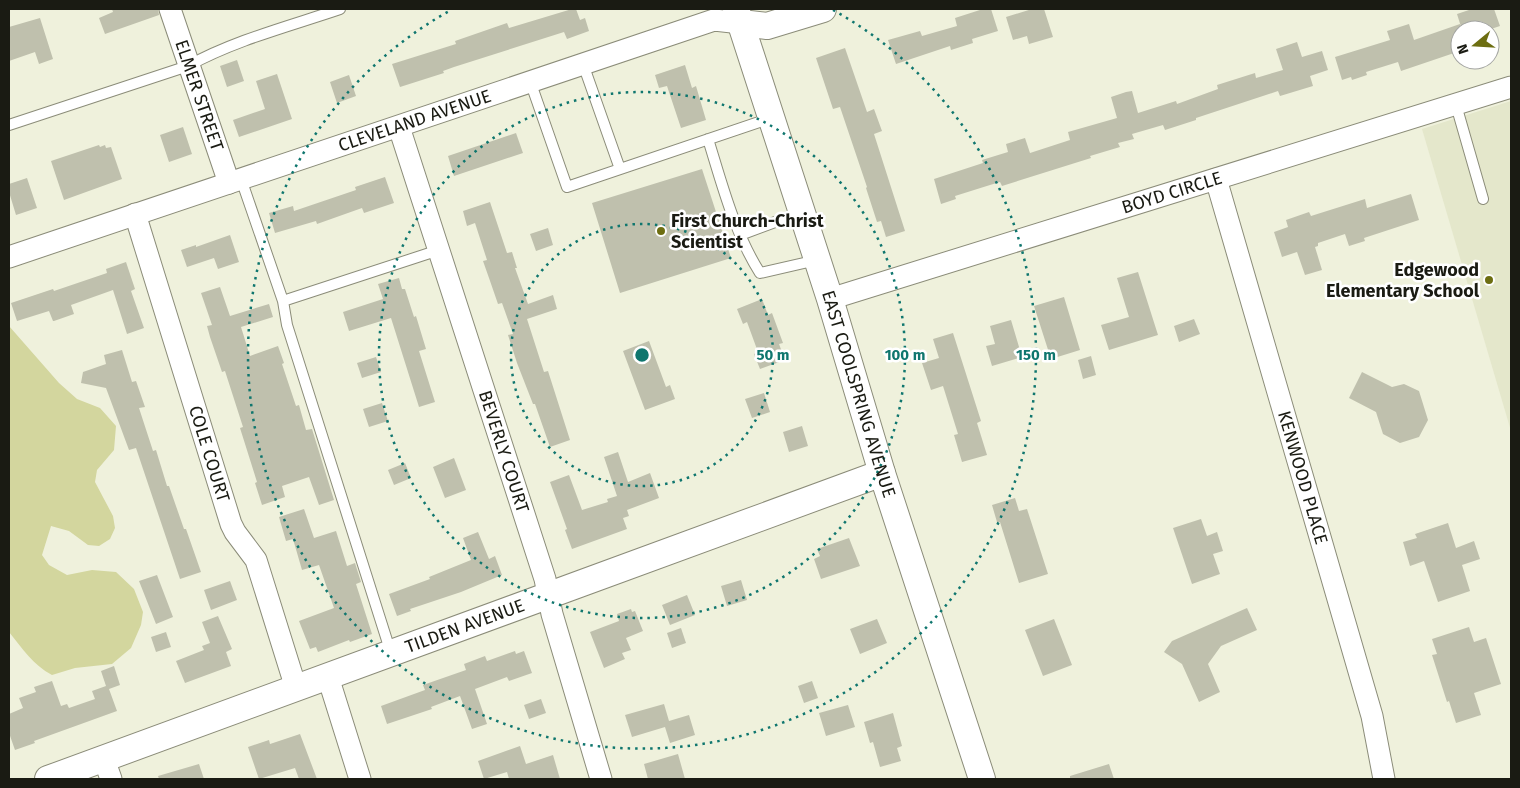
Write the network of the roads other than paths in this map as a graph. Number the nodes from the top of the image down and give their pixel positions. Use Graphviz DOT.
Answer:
graph roads {
  1 [pos="170,9"];
  2 [pos="340,9"];
  3 [pos="823,9"];
  4 [pos="738,16"];
  5 [pos="583,64"];
  6 [pos="188,66"];
  7 [pos="530,81"];
  8 [pos="1511,87"];
  9 [pos="1456,105"];
  10 [pos="771,118"];
  11 [pos="9,124"];
  12 [pos="399,127"];
  13 [pos="708,139"];
  14 [pos="620,169"];
  15 [pos="1216,179"];
  16 [pos="235,181"];
  17 [pos="1483,199"];
  18 [pos="802,212"];
  19 [pos="135,214"];
  20 [pos="740,236"];
  21 [pos="439,250"];
  22 [pos="9,257"];
  23 [pos="818,260"];
  24 [pos="830,299"];
  25 [pos="284,300"];
  26 [pos="882,473"];
  27 [pos="548,596"];
  28 [pos="392,654"];
  29 [pos="328,677"];
  30 [pos="296,688"];
  31 [pos="108,769"];
  32 [pos="48,779"];
  33 [pos="360,779"];
  34 [pos="602,779"];
  35 [pos="982,779"];
  36 [pos="1384,779"];
  1 -- 6 [label="street, ELMER STREET"];
  2 -- 6 [label="lane"];
  3 -- 4 [label="street, CLEVELAND AVENUE"];
  4 -- 5 [label="street, CLEVELAND AVENUE"];
  4 -- 10 [label="street, EAST COOLSPRING AVENUE"];
  5 -- 7 [label="street, CLEVELAND AVENUE"];
  5 -- 14 [label="lane"];
  6 -- 11 [label="lane"];
  6 -- 16 [label="street, ELMER STREET"];
  7 -- 12 [label="street, CLEVELAND AVENUE"];
  7 -- 14 [label="lane"];
  8 -- 9 [label="street, BOYD CIRCLE"];
  9 -- 15 [label="street, BOYD CIRCLE"];
  9 -- 17 [label="lane"];
  10 -- 13 [label="lane"];
  10 -- 18 [label="street, EAST COOLSPRING AVENUE"];
  12 -- 16 [label="street, CLEVELAND AVENUE"];
  12 -- 21 [label="street, BEVERLY COURT"];
  13 -- 14 [label="lane"];
  13 -- 20 [label="lane"];
  15 -- 24 [label="street, BOYD CIRCLE"];
  15 -- 36 [label="street, KENWOOD PLACE"];
  16 -- 19 [label="street, CLEVELAND AVENUE"];
  16 -- 25 [label="lane"];
  18 -- 20 [label="lane"];
  18 -- 23 [label="street, EAST COOLSPRING AVENUE"];
  19 -- 22 [label="street, CLEVELAND AVENUE"];
  19 -- 30 [label="street, COLE COURT"];
  20 -- 23 [label="lane"];
  21 -- 25 [label="lane"];
  21 -- 27 [label="street, BEVERLY COURT"];
  23 -- 24 [label="street, EAST COOLSPRING AVENUE"];
  24 -- 26 [label="street, EAST COOLSPRING AVENUE"];
  25 -- 28 [label="lane"];
  26 -- 27 [label="street, TILDEN AVENUE"];
  26 -- 35 [label="street, EAST COOLSPRING AVENUE"];
  27 -- 28 [label="street, TILDEN AVENUE"];
  27 -- 34 [label="street, BEVERLY COURT"];
  28 -- 29 [label="street, TILDEN AVENUE"];
  29 -- 30 [label="street, TILDEN AVENUE"];
  29 -- 33 [label="street"];
  30 -- 31 [label="street, TILDEN AVENUE"];
  31 -- 32 [label="street, TILDEN AVENUE"];
}
